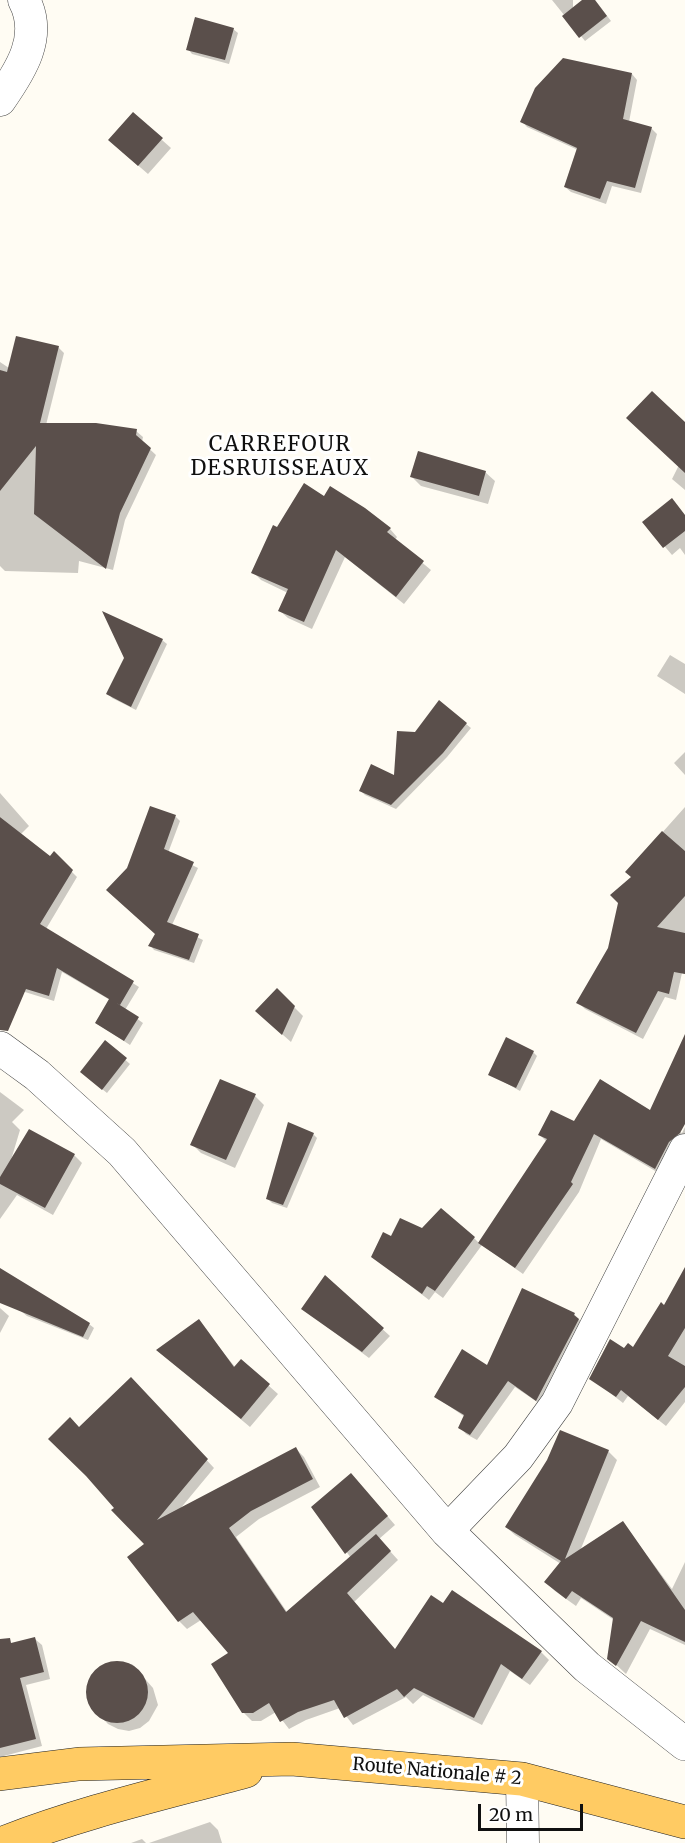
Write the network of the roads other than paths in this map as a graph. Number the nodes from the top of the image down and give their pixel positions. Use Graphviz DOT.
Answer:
graph roads {
  1 [pos="24,0"];
  2 [pos="0,100"];
  3 [pos="0,1048"];
  4 [pos="685,1150"];
  5 [pos="447,1531"];
  6 [pos="685,1744"];
  7 [pos="291,1759"];
  8 [pos="0,1774"];
  9 [pos="522,1779"];
  10 [pos="685,1822"];
  11 [pos="43,1835"];
  12 [pos="3,1843"];
  13 [pos="523,1843"];
  1 -- 2 [label="street"];
  3 -- 5 [label="street"];
  4 -- 5 [label="street"];
  5 -- 6 [label="street"];
  7 -- 8 [label="main road, Route Nationale # 2"];
  7 -- 9 [label="main road, Route Nationale # 2"];
  7 -- 11 [label="main road, Route Nationale # 2"];
  9 -- 10 [label="main road, Route Nationale # 2"];
  9 -- 13 [label="street"];
  11 -- 12 [label="main road, Route Nationale # 2"];
}
